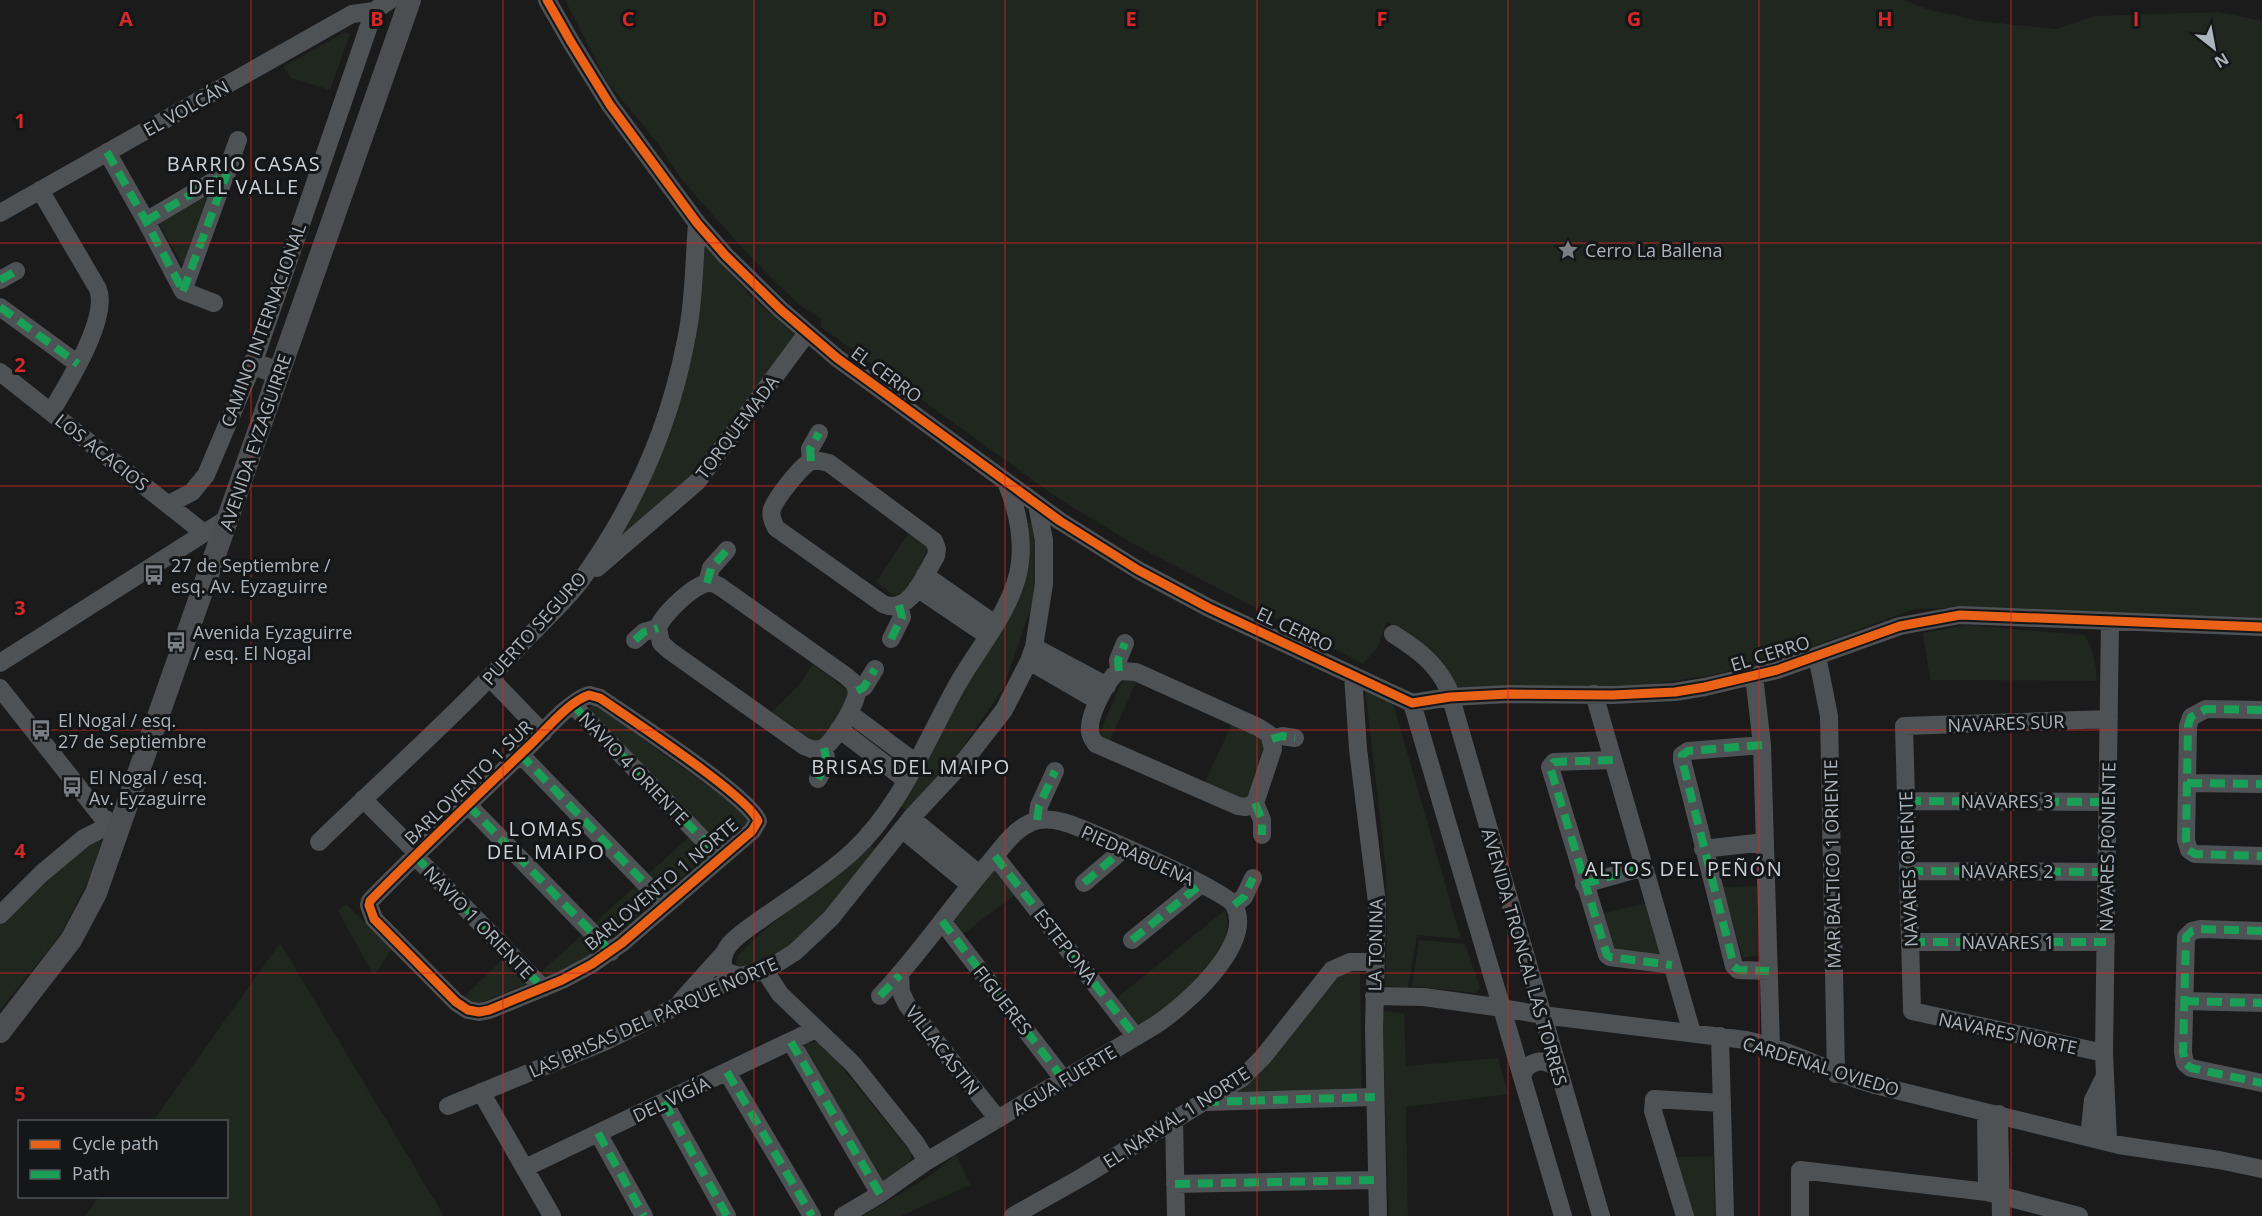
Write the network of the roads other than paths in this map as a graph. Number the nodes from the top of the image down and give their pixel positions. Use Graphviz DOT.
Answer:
graph roads {
  1 [pos="547,0"];
  2 [pos="402,1"];
  3 [pos="374,11"];
  4 [pos="238,140"];
  5 [pos="107,152"];
  6 [pos="227,173"];
  7 [pos="40,190"];
  8 [pos="0,213"];
  9 [pos="146,221"];
  10 [pos="697,223"];
  11 [pos="183,291"];
  12 [pos="214,303"];
  13 [pos="0,307"];
  14 [pos="807,333"];
  15 [pos="78,364"];
  16 [pos="253,364"];
  17 [pos="0,372"];
  18 [pos="279,373"];
  19 [pos="51,412"];
  20 [pos="819,433"];
  21 [pos="809,462"];
  22 [pos="1005,481"];
  23 [pos="169,504"];
  24 [pos="1038,505"];
  25 [pos="228,518"];
  26 [pos="1060,521"];
  27 [pos="204,533"];
  28 [pos="1044,540"];
  29 [pos="727,550"];
  30 [pos="921,582"];
  31 [pos="707,583"];
  32 [pos="577,585"];
  33 [pos="899,605"];
  34 [pos="2110,621"];
  35 [pos="2262,627"];
  36 [pos="658,628"];
  37 [pos="991,630"];
  38 [pos="1393,634"];
  39 [pos="891,639"];
  40 [pos="635,640"];
  41 [pos="1125,643"];
  42 [pos="1032,654"];
  43 [pos="1817,656"];
  44 [pos="0,663"];
  45 [pos="875,669"];
  46 [pos="1119,671"];
  47 [pos="1353,675"];
  48 [pos="1754,676"];
  49 [pos="490,678"];
  50 [pos="0,688"];
  51 [pos="857,691"];
  52 [pos="1102,693"];
  53 [pos="1594,694"];
  54 [pos="1450,697"];
  55 [pos="1412,703"];
  56 [pos="573,705"];
  57 [pos="2262,710"];
  58 [pos="2109,719"];
  59 [pos="844,721"];
  60 [pos="1904,726"];
  61 [pos="543,733"];
  62 [pos="1295,738"];
  63 [pos="1272,739"];
  64 [pos="1762,745"];
  65 [pos="824,748"];
  66 [pos="520,754"];
  67 [pos="1613,760"];
  68 [pos="916,763"];
  69 [pos="1056,771"];
  70 [pos="818,778"];
  71 [pos="906,780"];
  72 [pos="2187,783"];
  73 [pos="2262,784"];
  74 [pos="363,799"];
  75 [pos="1906,801"];
  76 [pos="2108,802"];
  77 [pos="1255,803"];
  78 [pos="468,805"];
  79 [pos="756,817"];
  80 [pos="1036,820"];
  81 [pos="906,824"];
  82 [pos="119,827"];
  83 [pos="1262,835"];
  84 [pos="319,842"];
  85 [pos="1765,842"];
  86 [pos="1125,848"];
  87 [pos="1703,849"];
  88 [pos="417,855"];
  89 [pos="995,856"];
  90 [pos="2262,856"];
  91 [pos="720,857"];
  92 [pos="1644,867"];
  93 [pos="1908,871"];
  94 [pos="2107,872"];
  95 [pos="1253,878"];
  96 [pos="975,879"];
  97 [pos="1084,883"];
  98 [pos="1202,884"];
  99 [pos="1584,884"];
  100 [pos="665,904"];
  101 [pos="1234,905"];
  102 [pos="0,915"];
  103 [pos="942,921"];
  104 [pos="2262,931"];
  105 [pos="1132,940"];
  106 [pos="1910,942"];
  107 [pos="2106,942"];
  108 [pos="725,951"];
  109 [pos="610,952"];
  110 [pos="1375,962"];
  111 [pos="1672,965"];
  112 [pos="765,971"];
  113 [pos="1768,971"];
  114 [pos="900,975"];
  115 [pos="739,976"];
  116 [pos="543,988"];
  117 [pos="880,996"];
  118 [pos="1374,996"];
  119 [pos="2184,1001"];
  120 [pos="2262,1003"];
  121 [pos="1503,1008"];
  122 [pos="674,1009"];
  123 [pos="1912,1011"];
  124 [pos="479,1012"];
  125 [pos="1542,1015"];
  126 [pos="816,1029"];
  127 [pos="0,1032"];
  128 [pos="1692,1033"];
  129 [pos="1720,1036"];
  130 [pos="1136,1037"];
  131 [pos="791,1042"];
  132 [pos="1771,1047"];
  133 [pos="2104,1053"];
  134 [pos="727,1072"];
  135 [pos="1559,1072"];
  136 [pos="1836,1074"];
  137 [pos="2106,1074"];
  138 [pos="1522,1076"];
  139 [pos="1064,1080"];
  140 [pos="2262,1083"];
  141 [pos="482,1092"];
  142 [pos="1375,1097"];
  143 [pos="664,1102"];
  144 [pos="1204,1102"];
  145 [pos="1722,1103"];
  146 [pos="448,1106"];
  147 [pos="1993,1113"];
  148 [pos="998,1119"];
  149 [pos="1174,1119"];
  150 [pos="598,1133"];
  151 [pos="2089,1137"];
  152 [pos="2108,1142"];
  153 [pos="927,1161"];
  154 [pos="525,1168"];
  155 [pos="2262,1169"];
  156 [pos="1377,1180"];
  157 [pos="1175,1184"];
  158 [pos="880,1194"];
  159 [pos="1994,1194"];
  160 [pos="552,1216"];
  161 [pos="644,1216"];
  162 [pos="727,1216"];
  163 [pos="812,1216"];
  164 [pos="843,1216"];
  165 [pos="1013,1216"];
  166 [pos="1176,1216"];
  167 [pos="1378,1216"];
  168 [pos="1563,1216"];
  169 [pos="1601,1216"];
  170 [pos="1685,1216"];
  171 [pos="1725,1216"];
  172 [pos="1800,1216"];
  173 [pos="2001,1216"];
  174 [pos="2079,1216"];
  1 -- 10 [label="street, EL CERRO"];
  2 -- 3 [label="street"];
  2 -- 18 [label="main road, AVENIDA EYZAGUIRRE"];
  3 -- 5 [label="street, EL VOLCÁN"];
  3 -- 16 [label="street, CAMINO INTERNACIONAL"];
  4 -- 6 [label="street"];
  5 -- 7 [label="street, EL VOLCÁN"];
  5 -- 9 [label="street"];
  6 -- 9 [label="street"];
  6 -- 11 [label="street"];
  7 -- 8 [label="street, EL VOLCÁN"];
  7 -- 15 [label="street"];
  9 -- 11 [label="street"];
  10 -- 14 [label="street, EL CERRO"];
  10 -- 32 [label="street, PUERTO SEGURO"];
  11 -- 12 [label="street"];
  13 -- 15 [label="street"];
  14 -- 22 [label="street, EL CERRO"];
  14 -- 32 [label="street, TORQUEMADA"];
  15 -- 19 [label="street"];
  16 -- 18 [label="main road"];
  16 -- 23 [label="street, CAMINO INTERNACIONAL"];
  17 -- 19 [label="street, LOS ACACIOS"];
  18 -- 25 [label="main road, AVENIDA EYZAGUIRRE"];
  19 -- 23 [label="street, LOS ACACIOS"];
  20 -- 21 [label="street"];
  21 -- 30 [label="street"];
  21 -- 33 [label="street"];
  22 -- 24 [label="street, EL CERRO"];
  22 -- 37 [label="street"];
  23 -- 27 [label="street, LOS ACACIOS"];
  24 -- 26 [label="street, EL CERRO"];
  24 -- 28 [label="street, LAS BRISAS DEL PARQUE NORTE"];
  25 -- 27 [label="street"];
  25 -- 82 [label="main road, AVENIDA EYZAGUIRRE"];
  26 -- 28 [label="street"];
  26 -- 47 [label="street, EL CERRO"];
  27 -- 44 [label="street"];
  28 -- 42 [label="street, LAS BRISAS DEL PARQUE NORTE"];
  29 -- 31 [label="street"];
  30 -- 33 [label="street"];
  30 -- 37 [label="street"];
  31 -- 36 [label="street"];
  31 -- 51 [label="street"];
  32 -- 49 [label="street, PUERTO SEGURO"];
  33 -- 39 [label="street"];
  34 -- 35 [label="street, EL CERRO"];
  34 -- 43 [label="street, EL CERRO"];
  34 -- 58 [label="street, NAVARES PONIENTE"];
  36 -- 40 [label="street"];
  36 -- 65 [label="street"];
  37 -- 68 [label="street"];
  38 -- 54 [label="street, AVENIDA TRONCAL LAS TORRES"];
  41 -- 46 [label="street"];
  42 -- 52 [label="street"];
  42 -- 81 [label="street, LAS BRISAS DEL PARQUE NORTE"];
  43 -- 48 [label="street, EL CERRO"];
  43 -- 136 [label="street, MAR BALTICO 1 ORIENTE"];
  45 -- 51 [label="street"];
  46 -- 52 [label="street"];
  46 -- 63 [label="street"];
  47 -- 55 [label="street, EL CERRO"];
  47 -- 110 [label="street, LA TONINA"];
  48 -- 53 [label="street, EL CERRO"];
  48 -- 64 [label="street"];
  49 -- 61 [label="street"];
  49 -- 74 [label="street, PUERTO SEGURO"];
  50 -- 82 [label="street"];
  51 -- 59 [label="street"];
  52 -- 77 [label="street"];
  53 -- 54 [label="street, EL CERRO"];
  53 -- 67 [label="street"];
  54 -- 55 [label="street, EL CERRO"];
  54 -- 125 [label="street, AVENIDA TRONCAL LAS TORRES"];
  55 -- 121 [label="street, AVENIDA TRONCAL LAS TORRES"];
  56 -- 61 [label="street, BARLOVENTO 1 SUR"];
  56 -- 79 [label="street, BARLOVENTO 1 SUR"];
  56 -- 91 [label="street, NAVIO 4 ORIENTE"];
  57 -- 72 [label="street"];
  58 -- 60 [label="street, NAVARES SUR"];
  58 -- 76 [label="street, NAVARES PONIENTE"];
  59 -- 65 [label="street"];
  59 -- 68 [label="street"];
  59 -- 71 [label="street"];
  60 -- 75 [label="street, NAVARES ORIENTE"];
  61 -- 66 [label="street, BARLOVENTO 1 SUR"];
  62 -- 63 [label="street"];
  63 -- 77 [label="street"];
  64 -- 85 [label="street"];
  64 -- 87 [label="street"];
  65 -- 70 [label="street"];
  66 -- 78 [label="street, BARLOVENTO 1 SUR"];
  66 -- 100 [label="street"];
  67 -- 92 [label="street"];
  67 -- 99 [label="street"];
  68 -- 71 [label="street"];
  69 -- 80 [label="street"];
  71 -- 108 [label="street"];
  72 -- 73 [label="street"];
  72 -- 90 [label="street"];
  74 -- 84 [label="street, PUERTO SEGURO"];
  74 -- 88 [label="street, NAVIO 1 ORIENTE"];
  75 -- 76 [label="street, NAVARES 3"];
  75 -- 93 [label="street, NAVARES ORIENTE"];
  76 -- 94 [label="street, NAVARES PONIENTE"];
  77 -- 83 [label="street"];
  78 -- 88 [label="street, BARLOVENTO 1 SUR"];
  78 -- 109 [label="street"];
  79 -- 91 [label="street, BARLOVENTO 1 NORTE"];
  80 -- 86 [label="street, PIEDRABUENA"];
  80 -- 89 [label="street"];
  81 -- 96 [label="street"];
  81 -- 112 [label="street, LAS BRISAS DEL PARQUE NORTE"];
  82 -- 102 [label="street"];
  82 -- 127 [label="main road, AVENIDA EYZAGUIRRE"];
  85 -- 87 [label="street"];
  85 -- 113 [label="street"];
  86 -- 97 [label="street"];
  86 -- 98 [label="street, PIEDRABUENA"];
  87 -- 113 [label="street"];
  88 -- 116 [label="street, NAVIO 1 ORIENTE"];
  88 -- 124 [label="street, BARLOVENTO 1 SUR"];
  89 -- 96 [label="street"];
  89 -- 130 [label="street, ESTEPONA"];
  91 -- 100 [label="street, BARLOVENTO 1 NORTE"];
  92 -- 99 [label="street"];
  92 -- 111 [label="street"];
  93 -- 94 [label="street, NAVARES 2"];
  93 -- 106 [label="street, NAVARES ORIENTE"];
  94 -- 107 [label="street, NAVARES PONIENTE"];
  95 -- 101 [label="street"];
  96 -- 103 [label="street"];
  98 -- 101 [label="street, PIEDRABUENA"];
  98 -- 105 [label="street"];
  99 -- 111 [label="street"];
  100 -- 109 [label="street, BARLOVENTO 1 NORTE"];
  101 -- 130 [label="street, AGUA FUERTE"];
  103 -- 114 [label="street"];
  103 -- 139 [label="street, FIGUERES"];
  104 -- 119 [label="street"];
  106 -- 107 [label="street, NAVARES 1"];
  106 -- 123 [label="street, NAVARES ORIENTE"];
  107 -- 133 [label="street, NAVARES PONIENTE"];
  108 -- 115 [label="street"];
  108 -- 122 [label="street"];
  109 -- 116 [label="street, BARLOVENTO 1 NORTE"];
  110 -- 118 [label="street, LA TONINA"];
  110 -- 144 [label="street, EL NARVAL 1 NORTE"];
  111 -- 128 [label="street"];
  112 -- 115 [label="street, LAS BRISAS DEL PARQUE NORTE"];
  112 -- 126 [label="street"];
  113 -- 132 [label="street"];
  114 -- 117 [label="street"];
  114 -- 148 [label="street, VILLACASTIN"];
  115 -- 122 [label="street, LAS BRISAS DEL PARQUE NORTE"];
  116 -- 124 [label="street, BARLOVENTO 1 NORTE"];
  118 -- 121 [label="street, CARDENAL OVIEDO"];
  118 -- 142 [label="street, LA TONINA"];
  119 -- 120 [label="street"];
  119 -- 140 [label="street"];
  121 -- 125 [label="street, CARDENAL OVIEDO"];
  121 -- 138 [label="street, AVENIDA TRONCAL LAS TORRES"];
  122 -- 141 [label="street, LAS BRISAS DEL PARQUE NORTE"];
  123 -- 133 [label="street, NAVARES NORTE"];
  125 -- 128 [label="street, CARDENAL OVIEDO"];
  125 -- 135 [label="street, AVENIDA TRONCAL LAS TORRES"];
  126 -- 131 [label="street, DEL VIGÍA"];
  126 -- 153 [label="street"];
  128 -- 129 [label="street, CARDENAL OVIEDO"];
  129 -- 132 [label="street, CARDENAL OVIEDO"];
  129 -- 145 [label="street"];
  130 -- 139 [label="street, AGUA FUERTE"];
  131 -- 134 [label="street, DEL VIGÍA"];
  131 -- 158 [label="street"];
  132 -- 136 [label="street, CARDENAL OVIEDO"];
  133 -- 137 [label="street, NAVARES PONIENTE"];
  134 -- 143 [label="street, DEL VIGÍA"];
  134 -- 163 [label="street"];
  135 -- 138 [label="street"];
  135 -- 169 [label="street, AVENIDA TRONCAL LAS TORRES"];
  136 -- 147 [label="street, CARDENAL OVIEDO"];
  137 -- 151 [label="street"];
  137 -- 152 [label="street, NAVARES PONIENTE"];
  138 -- 168 [label="street, AVENIDA TRONCAL LAS TORRES"];
  139 -- 148 [label="street, AGUA FUERTE"];
  141 -- 146 [label="street, LAS BRISAS DEL PARQUE NORTE"];
  141 -- 154 [label="street"];
  142 -- 144 [label="street"];
  142 -- 156 [label="street, LA TONINA"];
  143 -- 150 [label="street, DEL VIGÍA"];
  143 -- 162 [label="street"];
  144 -- 149 [label="street, EL NARVAL 1 NORTE"];
  145 -- 170 [label="street"];
  145 -- 171 [label="street"];
  147 -- 151 [label="street, CARDENAL OVIEDO"];
  147 -- 159 [label="street"];
  148 -- 153 [label="street, AGUA FUERTE"];
  149 -- 157 [label="street"];
  149 -- 165 [label="street, EL NARVAL 1 NORTE"];
  150 -- 154 [label="street, DEL VIGÍA"];
  150 -- 161 [label="street"];
  151 -- 152 [label="street, CARDENAL OVIEDO"];
  152 -- 155 [label="street, CARDENAL OVIEDO"];
  153 -- 158 [label="street, AGUA FUERTE"];
  154 -- 160 [label="street"];
  156 -- 157 [label="street"];
  156 -- 167 [label="street, LA TONINA"];
  157 -- 166 [label="street"];
  158 -- 164 [label="street, AGUA FUERTE"];
  159 -- 172 [label="street"];
  159 -- 173 [label="street"];
  159 -- 174 [label="street"];
}
